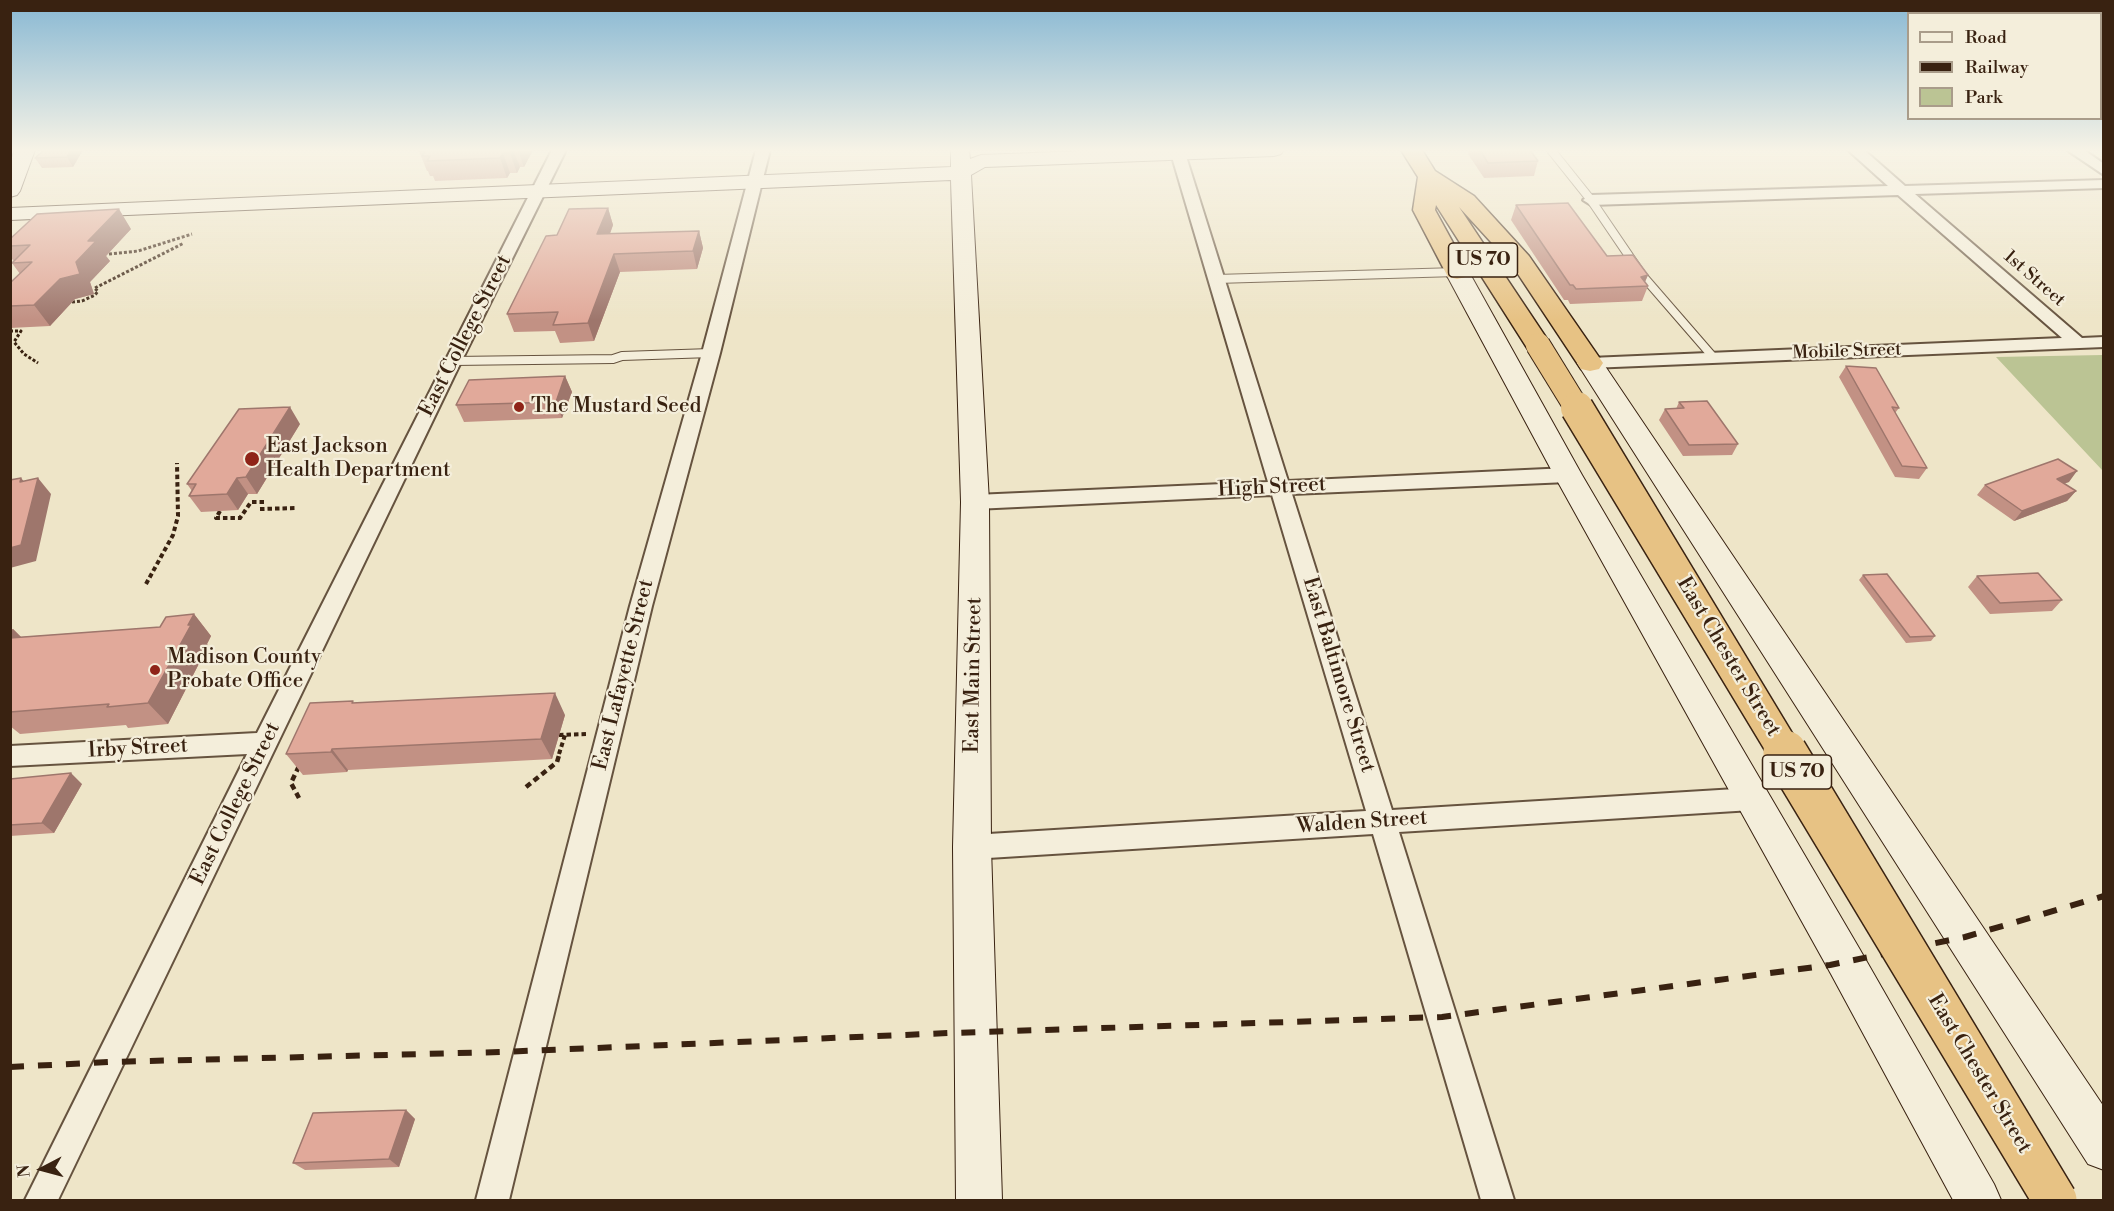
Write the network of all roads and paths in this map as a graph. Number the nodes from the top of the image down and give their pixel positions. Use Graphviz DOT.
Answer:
graph roads {
  1 [pos="190,207"];
  2 [pos="532,207"];
  3 [pos="749,207"];
  4 [pos="962,207"];
  5 [pos="1194,207"];
  6 [pos="1424,207"];
  7 [pos="1448,207"];
  8 [pos="1471,207"];
  9 [pos="1595,207"];
  10 [pos="1920,207"];
  11 [pos="10,214"];
  12 [pos="192,234"];
  13 [pos="184,243"];
  14 [pos="138,251"];
  15 [pos="109,254"];
  16 [pos="149,261"];
  17 [pos="1457,272"];
  18 [pos="1216,279"];
  19 [pos="90,288"];
  20 [pos="95,288"];
  21 [pos="72,302"];
  22 [pos="10,331"];
  23 [pos="2103,342"];
  24 [pos="2078,343"];
  25 [pos="711,353"];
  26 [pos="1714,358"];
  27 [pos="453,361"];
  28 [pos="38,363"];
  29 [pos="1590,363"];
  30 [pos="177,463"];
  31 [pos="1568,475"];
  32 [pos="1280,488"];
  33 [pos="264,502"];
  34 [pos="975,502"];
  35 [pos="297,508"];
  36 [pos="260,509"];
  37 [pos="220,511"];
  38 [pos="146,584"];
  39 [pos="589,734"];
  40 [pos="266,743"];
  41 [pos="10,756"];
  42 [pos="303,758"];
  43 [pos="526,787"];
  44 [pos="299,798"];
  45 [pos="1752,799"];
  46 [pos="1383,822"];
  47 [pos="972,847"];
  48 [pos="2103,1148"];
  49 [pos="40,1200"];
  50 [pos="492,1200"];
  51 [pos="979,1200"];
  52 [pos="1498,1200"];
  53 [pos="1978,1200"];
  54 [pos="2055,1200"];
  1 -- 11 [label="street"];
  2 -- 27 [label="street, East College Street"];
  3 -- 25 [label="street, East Lafayette Street"];
  4 -- 34 [label="street, East Main Street"];
  5 -- 18 [label="street, East Baltimore Street"];
  6 -- 17 [label="highway"];
  7 -- 54 [label="highway, East Chester Street / US 70, bridge"];
  8 -- 29 [label="highway"];
  9 -- 26 [label="lane"];
  10 -- 24 [label="street, 1st Street"];
  12 -- 14 [label="path"];
  13 -- 16 [label="path"];
  14 -- 15 [label="path"];
  14 -- 16 [label="path"];
  16 -- 20 [label="path"];
  17 -- 18 [label="lane"];
  17 -- 31 [label="street"];
  18 -- 32 [label="street, East Baltimore Street"];
  19 -- 20 [label="path"];
  20 -- 21 [label="path"];
  22 -- 28 [label="path"];
  23 -- 24 [label="street, Mobile Street"];
  24 -- 26 [label="street, Mobile Street"];
  25 -- 27 [label="lane"];
  25 -- 50 [label="street, East Lafayette Street"];
  26 -- 29 [label="street, Mobile Street"];
  27 -- 40 [label="street, East College Street"];
  29 -- 48 [label="street"];
  30 -- 38 [label="path"];
  31 -- 32 [label="street, High Street"];
  31 -- 45 [label="street"];
  32 -- 34 [label="street, High Street"];
  32 -- 46 [label="street, East Baltimore Street"];
  33 -- 37 [label="path"];
  34 -- 47 [label="street, East Main Street"];
  35 -- 36 [label="path"];
  39 -- 43 [label="path"];
  40 -- 41 [label="street, Irby Street"];
  40 -- 49 [label="street, East College Street"];
  42 -- 44 [label="path"];
  45 -- 46 [label="street, Walden Street"];
  45 -- 53 [label="street"];
  46 -- 47 [label="street, Walden Street"];
  46 -- 52 [label="street, East Baltimore Street"];
  47 -- 51 [label="street, East Main Street"];
}
